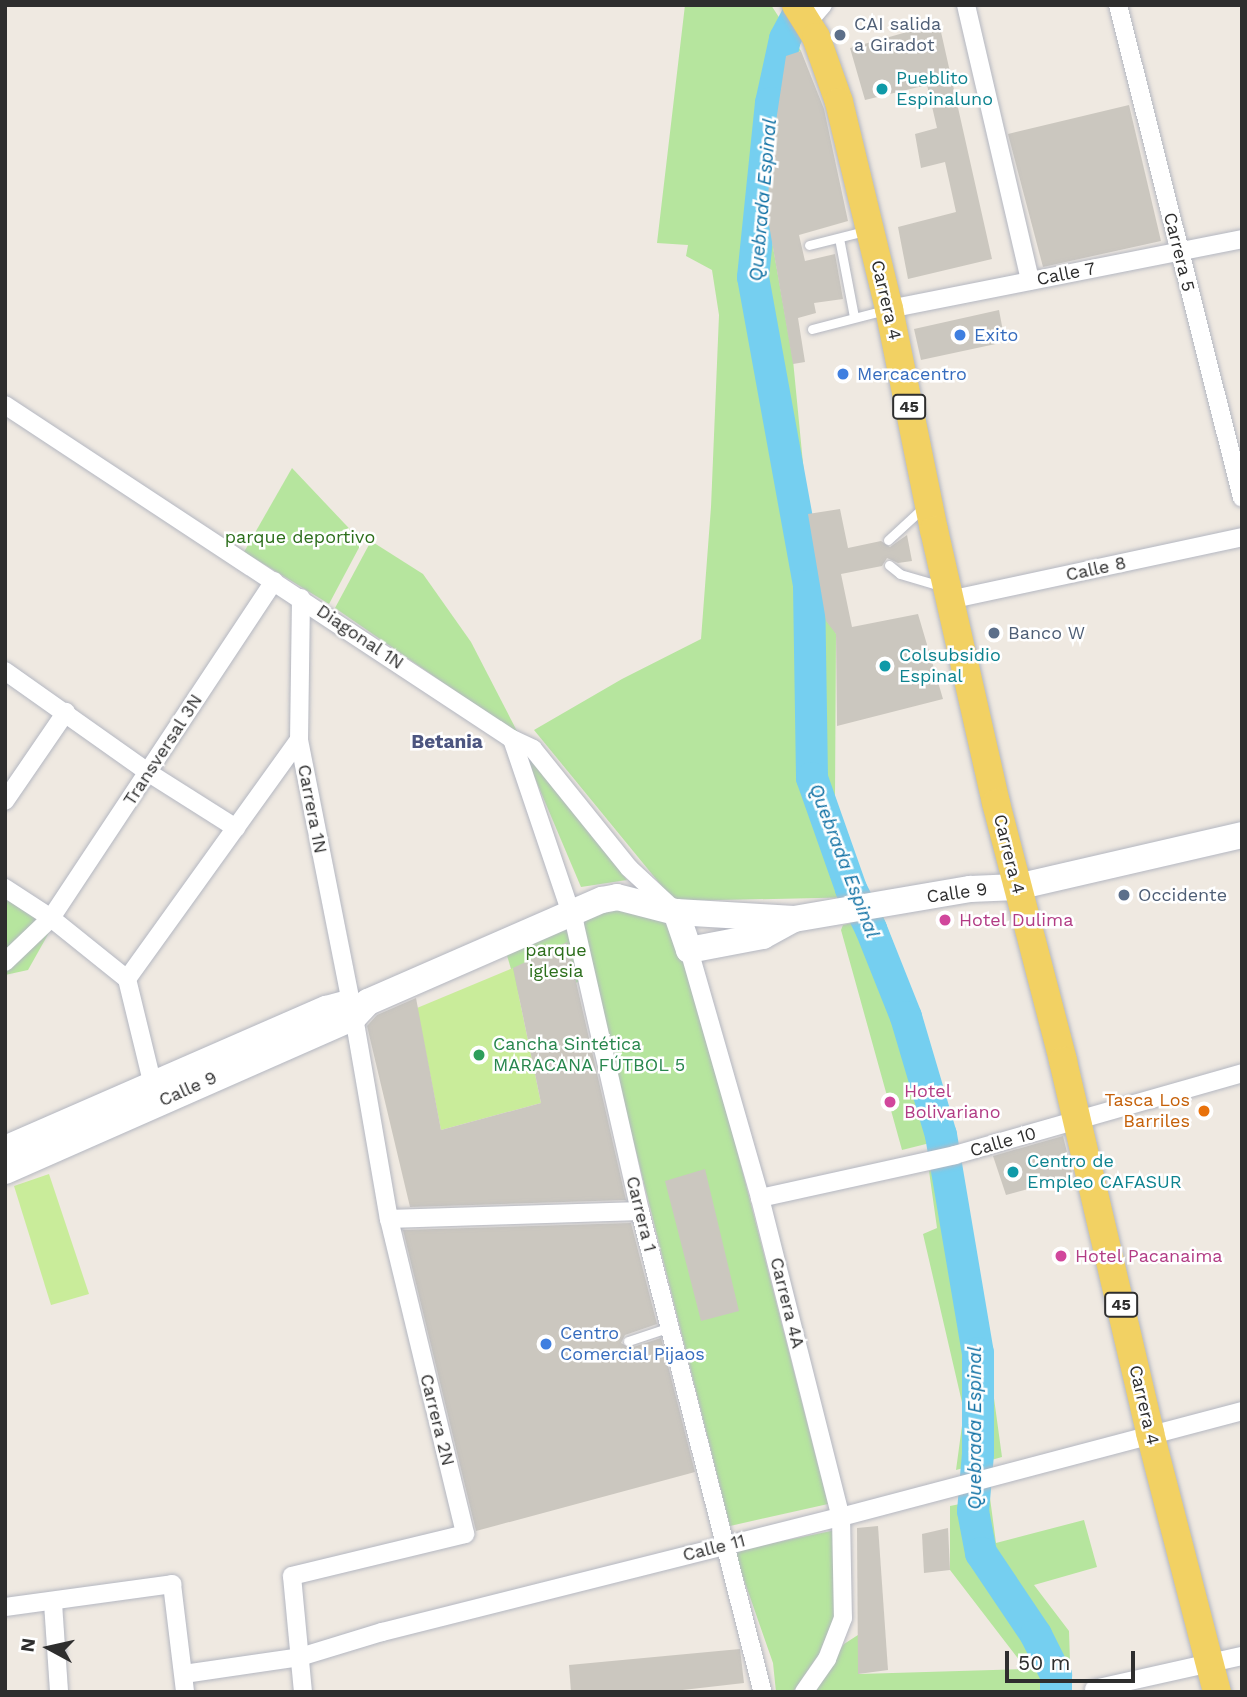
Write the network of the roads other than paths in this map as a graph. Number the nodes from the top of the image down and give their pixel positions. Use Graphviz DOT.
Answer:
graph roads {
  1 [pos="966,5"];
  2 [pos="1118,5"];
  3 [pos="808,12"];
  4 [pos="870,230"];
  5 [pos="839,238"];
  6 [pos="1242,239"];
  7 [pos="809,245"];
  8 [pos="1179,252"];
  9 [pos="1030,281"];
  10 [pos="889,309"];
  11 [pos="854,317"];
  12 [pos="812,329"];
  13 [pos="5,405"];
  14 [pos="1242,498"];
  15 [pos="929,503"];
  16 [pos="1242,537"];
  17 [pos="887,540"];
  18 [pos="888,565"];
  19 [pos="274,581"];
  20 [pos="948,594"];
  21 [pos="301,598"];
  22 [pos="5,671"];
  23 [pos="66,712"];
  24 [pos="512,739"];
  25 [pos="299,740"];
  26 [pos="149,772"];
  27 [pos="5,801"];
  28 [pos="236,828"];
  29 [pos="1242,835"];
  30 [pos="1017,887"];
  31 [pos="5,888"];
  32 [pos="676,912"];
  33 [pos="571,913"];
  34 [pos="51,918"];
  35 [pos="794,919"];
  36 [pos="688,950"];
  37 [pos="5,962"];
  38 [pos="127,979"];
  39 [pos="357,1007"];
  40 [pos="1242,1073"];
  41 [pos="155,1093"];
  42 [pos="1077,1121"];
  43 [pos="5,1149"];
  44 [pos="5,1171"];
  45 [pos="760,1198"];
  46 [pos="639,1211"];
  47 [pos="389,1219"];
  48 [pos="670,1327"];
  49 [pos="628,1340"];
  50 [pos="1242,1411"];
  51 [pos="1150,1433"];
  52 [pos="841,1517"];
  53 [pos="724,1545"];
  54 [pos="52,1603"];
  55 [pos="5,1607"];
  56 [pos="1242,1656"];
  57 [pos="300,1657"];
  58 [pos="1210,1663"];
  59 [pos="185,1683"];
  60 [pos="1094,1689"];
  61 [pos="59,1692"];
  62 [pos="303,1692"];
  63 [pos="763,1692"];
  64 [pos="804,1692"];
  65 [pos="1217,1692"];
  1 -- 9 [label="street"];
  2 -- 8 [label="street, Carrera 5"];
  3 -- 4 [label="main road, Carrera 4 / 45"];
  4 -- 5 [label="lane"];
  4 -- 10 [label="main road, Carrera 4 / 45"];
  5 -- 7 [label="lane"];
  5 -- 11 [label="lane"];
  6 -- 8 [label="street, Calle 7"];
  8 -- 9 [label="street, Calle 7"];
  8 -- 14 [label="street, Carrera 5"];
  9 -- 10 [label="street, Calle 7"];
  10 -- 11 [label="lane"];
  10 -- 15 [label="main road, Carrera 4 / 45"];
  11 -- 12 [label="lane"];
  13 -- 19 [label="street, Diagonal 1N"];
  15 -- 17 [label="lane"];
  15 -- 20 [label="main road, Carrera 4 / 45"];
  16 -- 20 [label="street, Calle 8"];
  18 -- 20 [label="lane"];
  19 -- 21 [label="street, Diagonal 1N"];
  19 -- 26 [label="street, Transversal 3N"];
  20 -- 30 [label="main road, Carrera 4 / 45"];
  21 -- 24 [label="street, Diagonal 1N"];
  21 -- 25 [label="street, Carrera 1N"];
  22 -- 23 [label="street"];
  23 -- 26 [label="street"];
  23 -- 27 [label="street"];
  24 -- 32 [label="street, Diagonal 1N"];
  24 -- 33 [label="street, Carrera 1"];
  25 -- 28 [label="street"];
  25 -- 39 [label="street, Carrera 1N"];
  26 -- 28 [label="street"];
  26 -- 34 [label="street, Transversal 3N"];
  28 -- 38 [label="street"];
  29 -- 30 [label="street, Calle 9"];
  30 -- 35 [label="street, Calle 9"];
  30 -- 42 [label="main road, Carrera 4 / 45"];
  31 -- 34 [label="street"];
  32 -- 33 [label="street, Calle 9"];
  32 -- 35 [label="street, Calle 9"];
  32 -- 36 [label="street, Carrera 4A"];
  33 -- 39 [label="street, Calle 9"];
  33 -- 46 [label="street, Carrera 1"];
  34 -- 37 [label="street, Transversal 3N"];
  34 -- 38 [label="street"];
  35 -- 36 [label="street, Calle 9"];
  36 -- 45 [label="street, Carrera 4A"];
  38 -- 41 [label="street"];
  39 -- 41 [label="street, Calle 9"];
  39 -- 47 [label="street, Carrera 2N"];
  40 -- 42 [label="street, Calle 10"];
  41 -- 43 [label="street, Calle 9"];
  41 -- 44 [label="street, Calle 9"];
  42 -- 45 [label="street, Calle 10"];
  42 -- 51 [label="main road, Carrera 4 / 45"];
  45 -- 52 [label="street, Carrera 4A"];
  46 -- 47 [label="street"];
  46 -- 48 [label="street, Carrera 1"];
  47 -- 57 [label="street, Carrera 2N"];
  48 -- 49 [label="lane"];
  48 -- 53 [label="street, Carrera 1"];
  50 -- 51 [label="street, Calle 11"];
  51 -- 52 [label="street, Calle 11"];
  51 -- 58 [label="main road, Carrera 4 / 45"];
  52 -- 53 [label="street, Calle 11"];
  52 -- 64 [label="street, Carrera 4A"];
  53 -- 57 [label="street, Calle 11"];
  53 -- 63 [label="street, Carrera 1"];
  54 -- 55 [label="street"];
  54 -- 59 [label="street"];
  54 -- 61 [label="street"];
  56 -- 58 [label="street"];
  57 -- 59 [label="street, Calle 11"];
  57 -- 62 [label="street, Carrera 2N"];
  58 -- 60 [label="street"];
  58 -- 65 [label="main road, Carrera 4 / 45"];
}
